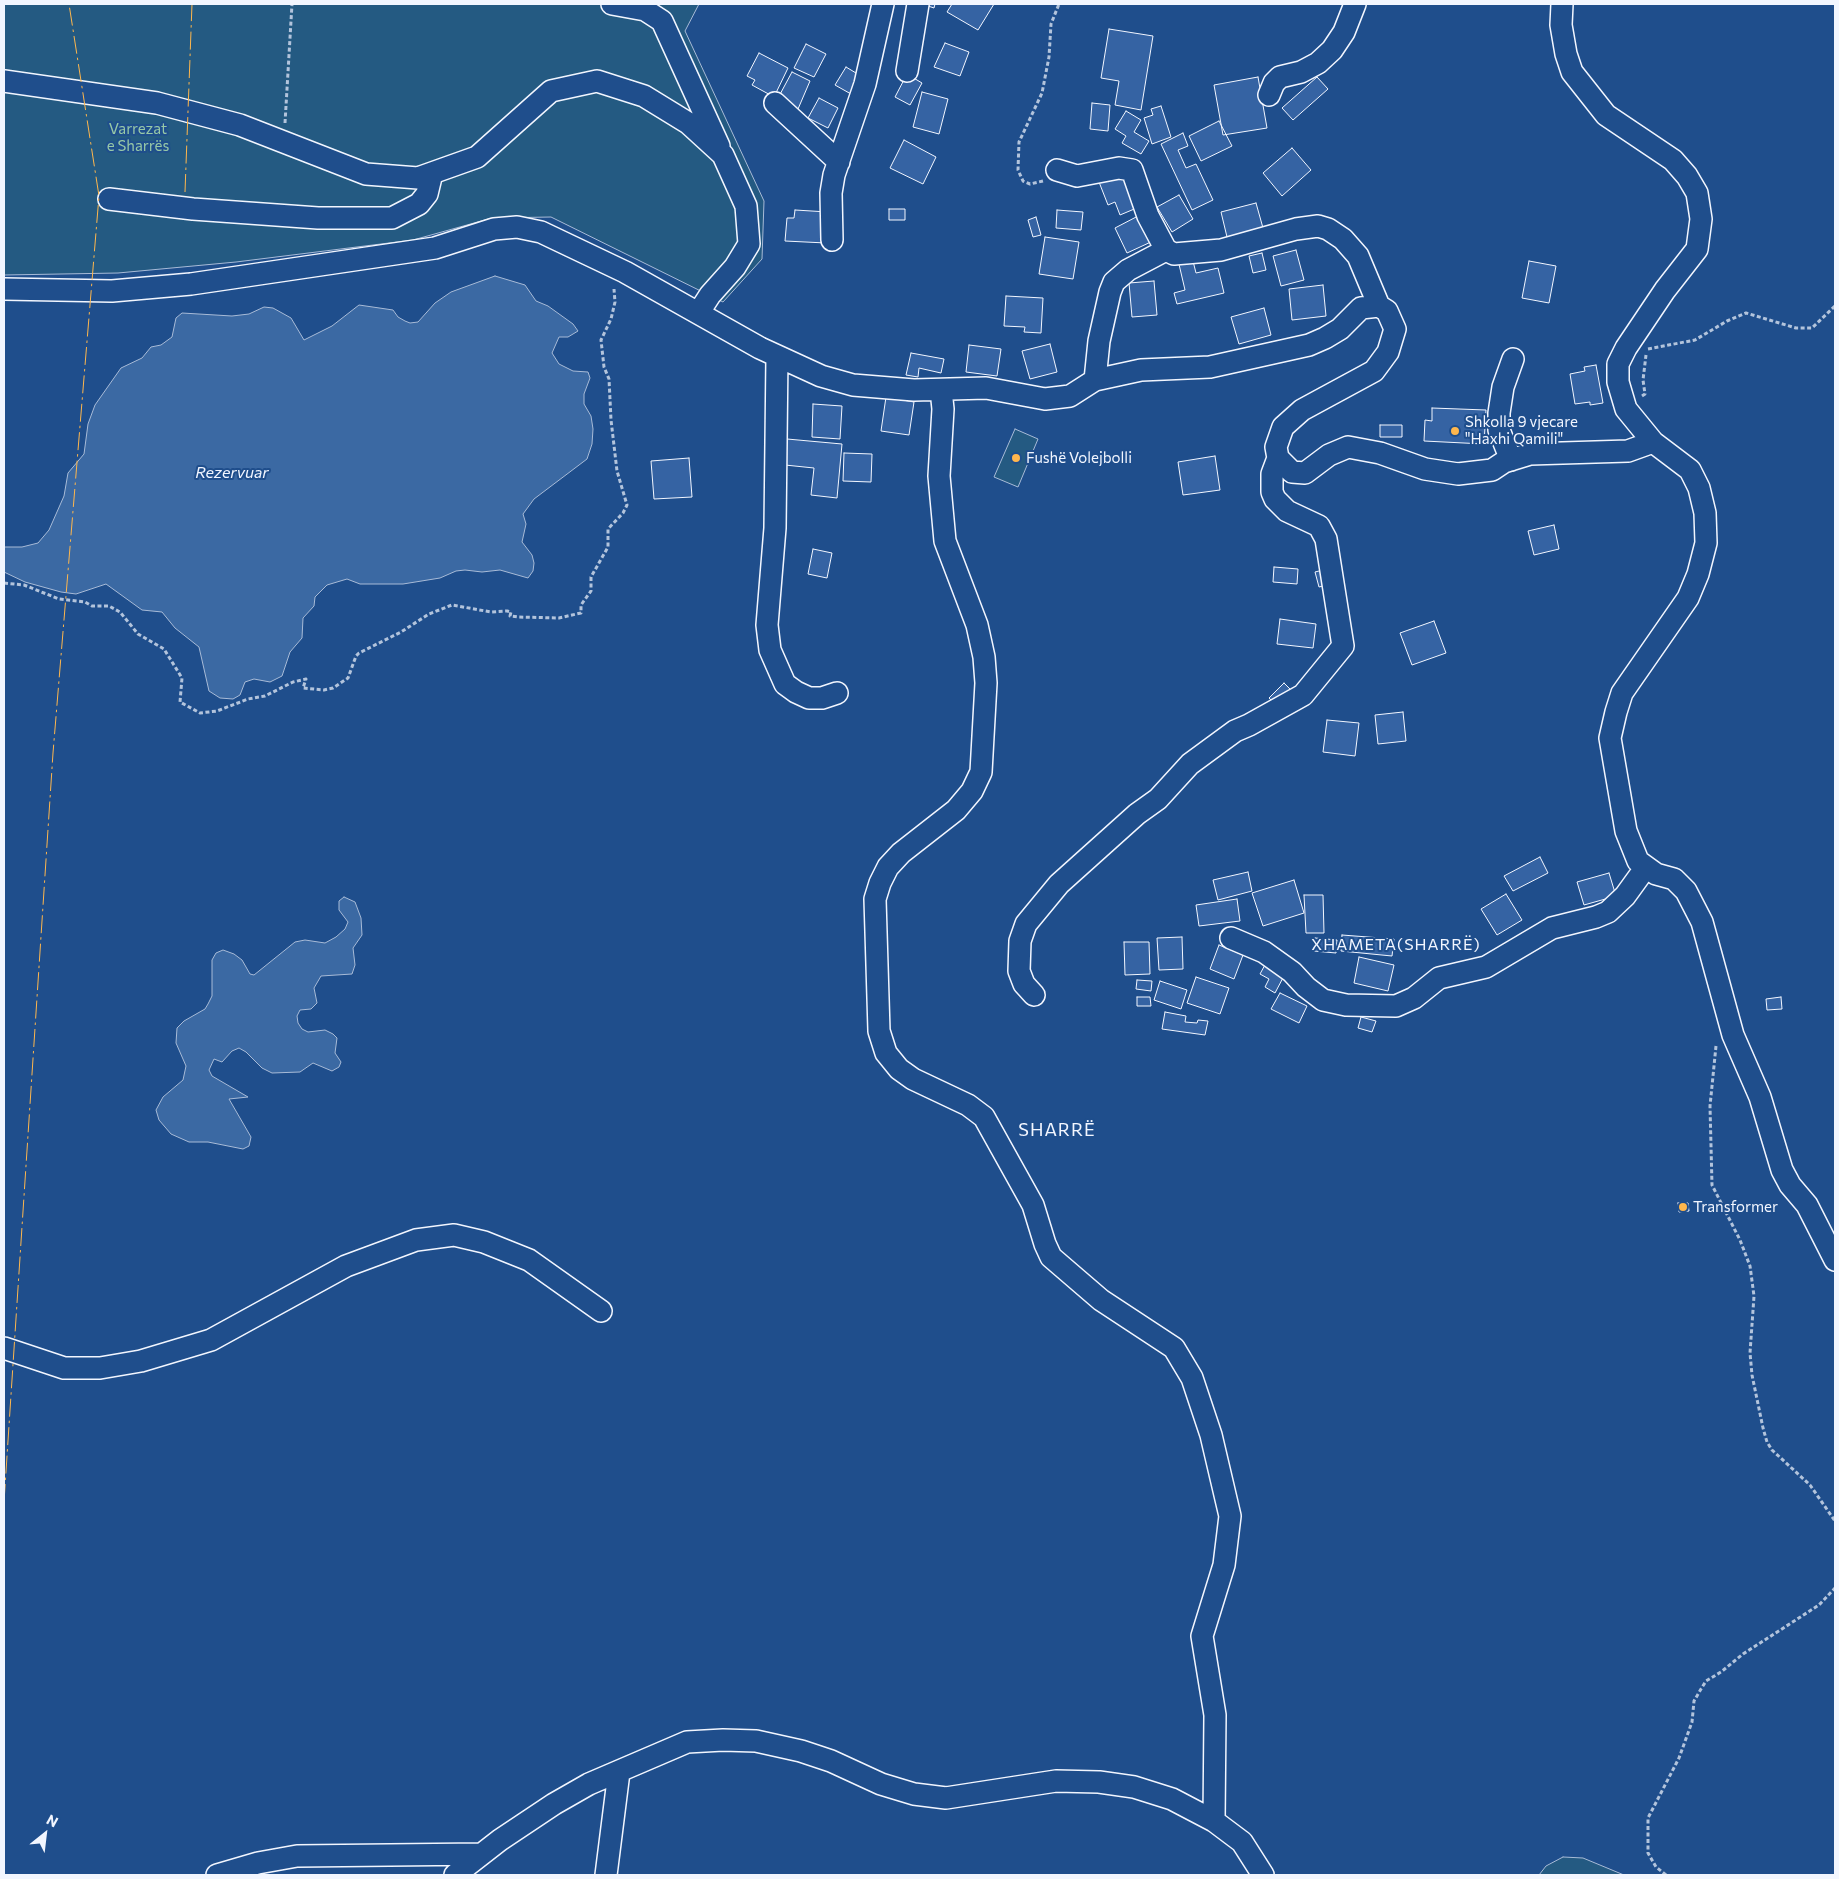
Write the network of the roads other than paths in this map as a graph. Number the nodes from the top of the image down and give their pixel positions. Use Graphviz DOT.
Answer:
graph roads {
  1 [pos="612,4"];
  2 [pos="883,4"];
  3 [pos="918,4"];
  4 [pos="1355,4"];
  5 [pos="1562,4"];
  6 [pos="907,71"];
  7 [pos="4,81"];
  8 [pos="1269,95"];
  9 [pos="776,102"];
  10 [pos="723,155"];
  11 [pos="839,162"];
  12 [pos="1057,170"];
  13 [pos="432,173"];
  14 [pos="109,198"];
  15 [pos="832,240"];
  16 [pos="1166,250"];
  17 [pos="4,289"];
  18 [pos="1379,306"];
  19 [pos="700,312"];
  20 [pos="777,356"];
  21 [pos="1513,360"];
  22 [pos="1095,380"];
  23 [pos="941,390"];
  24 [pos="1653,442"];
  25 [pos="1278,458"];
  26 [pos="1511,460"];
  27 [pos="837,693"];
  28 [pos="1646,867"];
  29 [pos="1232,938"];
  30 [pos="1034,995"];
  31 [pos="1835,1260"];
  32 [pos="602,1311"];
  33 [pos="4,1348"];
  34 [pos="619,1772"];
  35 [pos="1214,1821"];
  36 [pos="482,1854"];
  37 [pos="217,1875"];
  38 [pos="455,1875"];
  39 [pos="606,1875"];
  40 [pos="1264,1875"];
  1 -- 10 [label="street"];
  2 -- 11 [label="street"];
  3 -- 6 [label="street"];
  4 -- 8 [label="street"];
  5 -- 24 [label="street"];
  7 -- 13 [label="street"];
  9 -- 11 [label="street"];
  10 -- 13 [label="street"];
  10 -- 19 [label="street"];
  11 -- 15 [label="street"];
  12 -- 16 [label="street"];
  13 -- 14 [label="street"];
  16 -- 18 [label="street"];
  16 -- 22 [label="street"];
  17 -- 19 [label="street"];
  18 -- 22 [label="street"];
  18 -- 25 [label="street"];
  19 -- 20 [label="street"];
  20 -- 23 [label="street"];
  20 -- 27 [label="street"];
  21 -- 26 [label="street"];
  22 -- 23 [label="street"];
  23 -- 35 [label="street"];
  24 -- 26 [label="street"];
  24 -- 28 [label="street"];
  25 -- 26 [label="street"];
  25 -- 30 [label="street"];
  28 -- 29 [label="street"];
  28 -- 31 [label="street"];
  32 -- 33 [label="street"];
  34 -- 35 [label="street"];
  34 -- 36 [label="street"];
  34 -- 39 [label="street"];
  35 -- 40 [label="street"];
  36 -- 37 [label="street"];
  36 -- 38 [label="street"];
}
